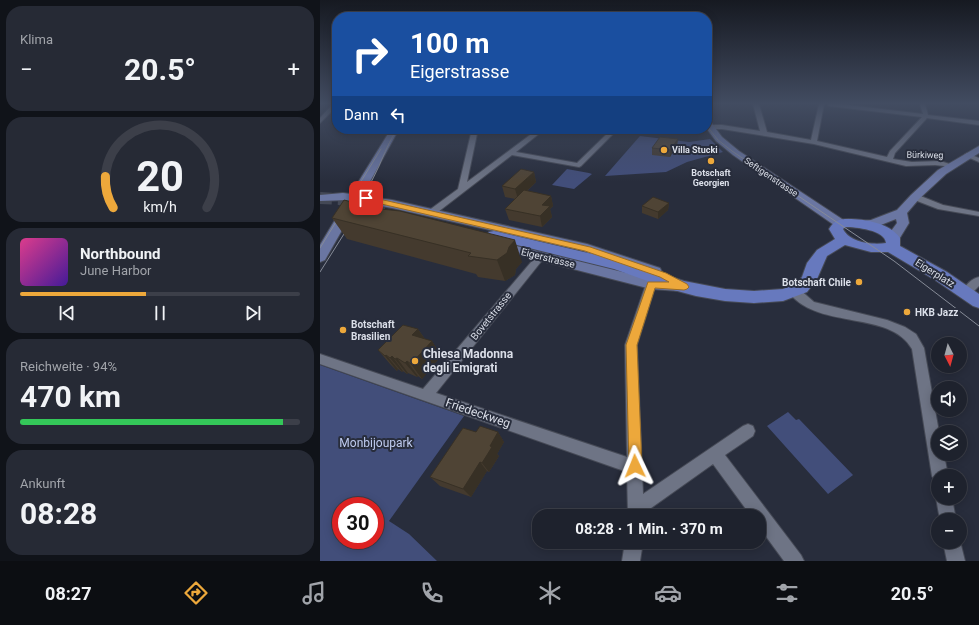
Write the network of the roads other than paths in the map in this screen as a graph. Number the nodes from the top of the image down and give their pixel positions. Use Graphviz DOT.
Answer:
graph roads {
  1 [pos="712,130"];
  2 [pos="741,130"];
  3 [pos="763,130"];
  4 [pos="816,130"];
  5 [pos="913,130"];
  6 [pos="392,134"];
  7 [pos="474,134"];
  8 [pos="535,134"];
  9 [pos="610,134"];
  10 [pos="764,134"];
  11 [pos="814,142"];
  12 [pos="979,149"];
  13 [pos="510,153"];
  14 [pos="966,156"];
  15 [pos="889,160"];
  16 [pos="979,160"];
  17 [pos="951,166"];
  18 [pos="462,189"];
  19 [pos="915,197"];
  20 [pos="320,199"];
  21 [pos="354,206"];
  22 [pos="383,209"];
  23 [pos="431,213"];
  24 [pos="901,213"];
  25 [pos="979,214"];
  26 [pos="841,224"];
  27 [pos="863,224"];
  28 [pos="845,240"];
  29 [pos="480,241"];
  30 [pos="892,242"];
  31 [pos="541,256"];
  32 [pos="320,257"];
  33 [pos="979,280"];
  34 [pos="651,284"];
  35 [pos="684,287"];
  36 [pos="794,291"];
  37 [pos="966,292"];
  38 [pos="979,302"];
  39 [pos="320,359"];
  40 [pos="426,396"];
  41 [pos="748,431"];
  42 [pos="715,454"];
  43 [pos="635,466"];
  44 [pos="939,469"];
  45 [pos="636,509"];
  46 [pos="641,509"];
  47 [pos="633,549"];
  48 [pos="953,549"];
  49 [pos="631,561"];
  50 [pos="795,561"];
  51 [pos="956,561"];
  1 -- 26 [label="main road, Seftigenstrasse"];
  2 -- 10 [label="street, Bürkiweg"];
  3 -- 10 [label="street"];
  4 -- 11 [label="street"];
  5 -- 15 [label="street"];
  6 -- 21 [label="main road"];
  7 -- 18 [label="street"];
  8 -- 13 [label="street"];
  9 -- 13 [label="street"];
  10 -- 11 [label="street, Bürkiweg"];
  11 -- 15 [label="street, Bürkiweg"];
  12 -- 14 [label="main road"];
  13 -- 18 [label="street"];
  14 -- 16 [label="street"];
  14 -- 17 [label="main road"];
  15 -- 17 [label="street, Bürkiweg"];
  17 -- 19 [label="main road"];
  18 -- 23 [label="street"];
  19 -- 24 [label="main road"];
  19 -- 25 [label="street"];
  20 -- 21 [label="main road, Eigerstrasse"];
  21 -- 22 [label="main road, Eigerstrasse"];
  21 -- 32 [label="main road"];
  22 -- 23 [label="main road, Eigerstrasse"];
  22 -- 35 [label="main road, Eigerstrasse"];
  23 -- 35 [label="main road, Eigerstrasse"];
  24 -- 27 [label="main road"];
  24 -- 30 [label="main road"];
  26 -- 27 [label="main road"];
  26 -- 28 [label="main road"];
  27 -- 30 [label="main road, Eigerplatz"];
  28 -- 30 [label="main road"];
  28 -- 36 [label="main road, Eigerstrasse"];
  29 -- 31 [label="main road, Eigerstrasse"];
  30 -- 37 [label="main road, Eigerplatz"];
  31 -- 34 [label="main road, Eigerstrasse"];
  31 -- 40 [label="street, Bovetstrasse"];
  33 -- 37 [label="street"];
  34 -- 35 [label="main road, Eigerstrasse"];
  34 -- 43 [label="street"];
  35 -- 36 [label="main road, Eigerstrasse"];
  36 -- 44 [label="street"];
  37 -- 38 [label="main road, Eigerplatz"];
  39 -- 40 [label="street, Friedeckweg"];
  40 -- 43 [label="street, Friedeckweg"];
  41 -- 42 [label="street"];
  42 -- 46 [label="street"];
  42 -- 50 [label="street"];
  43 -- 45 [label="street"];
  47 -- 49 [label="street"];
  48 -- 51 [label="street"];
}
